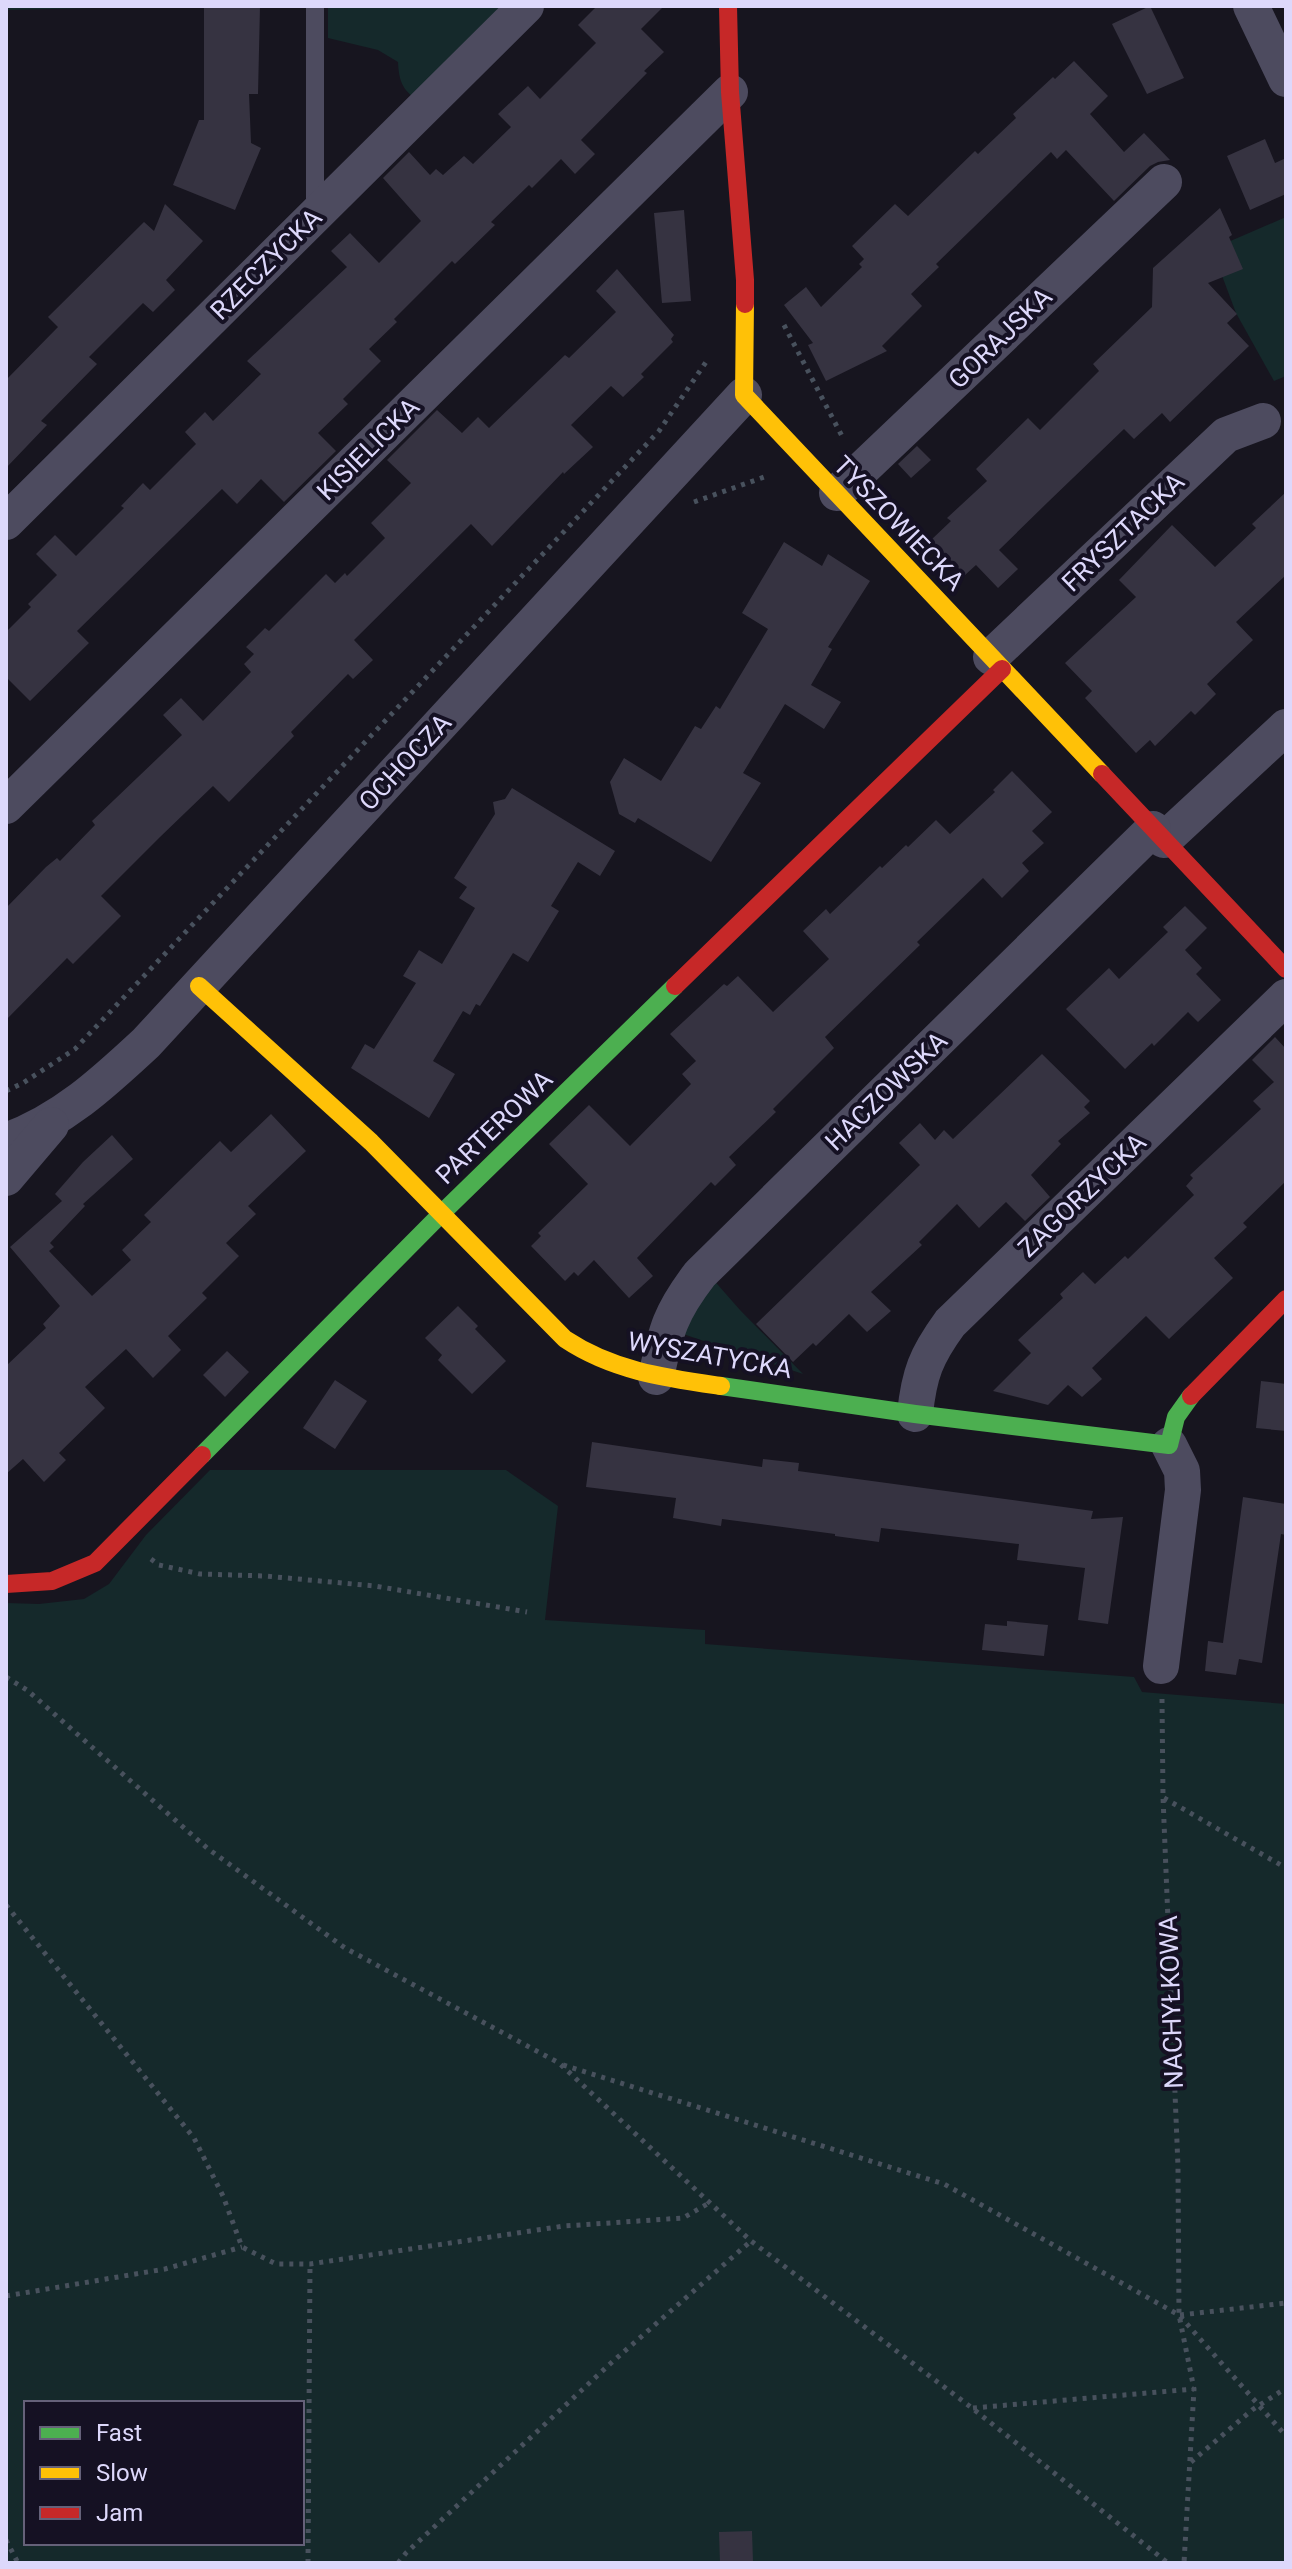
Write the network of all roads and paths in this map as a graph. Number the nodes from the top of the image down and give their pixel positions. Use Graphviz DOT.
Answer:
graph roads {
  1 [pos="315,6"];
  2 [pos="526,6"];
  3 [pos="728,6"];
  4 [pos="1251,6"];
  5 [pos="1286,79"];
  6 [pos="730,92"];
  7 [pos="1164,182"];
  8 [pos="315,215"];
  9 [pos="779,317"];
  10 [pos="711,354"];
  11 [pos="744,395"];
  12 [pos="1263,421"];
  13 [pos="806,462"];
  14 [pos="848,482"];
  15 [pos="684,505"];
  16 [pos="6,522"];
  17 [pos="997,663"];
  18 [pos="1286,727"];
  19 [pos="6,806"];
  20 [pos="1158,835"];
  21 [pos="1286,969"];
  22 [pos="199,986"];
  23 [pos="1286,997"];
  24 [pos="6,1091"];
  25 [pos="57,1118"];
  26 [pos="6,1141"];
  27 [pos="6,1178"];
  28 [pos="442,1213"];
  29 [pos="1286,1299"];
  30 [pos="656,1377"];
  31 [pos="915,1414"];
  32 [pos="1169,1445"];
  33 [pos="121,1536"];
  34 [pos="6,1584"];
  35 [pos="527,1612"];
  36 [pos="1161,1666"];
  37 [pos="6,1677"];
  38 [pos="1163,1797"];
  39 [pos="1286,1868"];
  40 [pos="6,1905"];
  41 [pos="559,2063"];
  42 [pos="709,2203"];
  43 [pos="751,2241"];
  44 [pos="242,2247"];
  45 [pos="310,2264"];
  46 [pos="6,2296"];
  47 [pos="1286,2303"];
  48 [pos="1179,2315"];
  49 [pos="1286,2388"];
  50 [pos="1194,2389"];
  51 [pos="1260,2405"];
  52 [pos="972,2408"];
  53 [pos="1286,2436"];
  54 [pos="1191,2463"];
  55 [pos="6,2540"];
  56 [pos="18,2563"];
  57 [pos="308,2563"];
  58 [pos="398,2563"];
  59 [pos="1168,2563"];
  60 [pos="1184,2563"];
  1 -- 8 [label="lane"];
  2 -- 8 [label="street, RZECZYCKA"];
  3 -- 6 [label="street"];
  4 -- 5 [label="street"];
  6 -- 11 [label="street"];
  6 -- 19 [label="street, KISIELICKA"];
  7 -- 14 [label="street, GORAJSKA"];
  8 -- 16 [label="street, RZECZYCKA"];
  9 -- 14 [label="path"];
  10 -- 24 [label="path"];
  11 -- 13 [label="street, TYSZOWIECKA"];
  11 -- 22 [label="street, OCHOCZA"];
  12 -- 17 [label="street, FRYSZTACKA"];
  13 -- 14 [label="street, TYSZOWIECKA"];
  13 -- 15 [label="path"];
  14 -- 17 [label="street, TYSZOWIECKA"];
  17 -- 20 [label="street, TYSZOWIECKA"];
  17 -- 28 [label="street, PARTEROWA"];
  18 -- 20 [label="street, HACZOWSKA"];
  20 -- 21 [label="street, TYSZOWIECKA"];
  20 -- 30 [label="street, HACZOWSKA"];
  22 -- 25 [label="street, OCHOCZA"];
  22 -- 28 [label="street, WYSZATYCKA"];
  23 -- 31 [label="street, ZAGORZYCKA"];
  25 -- 26 [label="street, OCHOCZA"];
  25 -- 27 [label="street, OCHOCZA"];
  28 -- 30 [label="street, WYSZATYCKA"];
  28 -- 33 [label="street, PARTEROWA"];
  29 -- 32 [label="street"];
  30 -- 31 [label="street, WYSZATYCKA"];
  31 -- 32 [label="street, WYSZATYCKA"];
  32 -- 36 [label="street"];
  33 -- 34 [label="street, PARTEROWA"];
  33 -- 35 [label="path"];
  36 -- 38 [label="path, NACHYŁKOWA"];
  37 -- 41 [label="path"];
  38 -- 39 [label="path"];
  38 -- 48 [label="path, NACHYŁKOWA"];
  40 -- 44 [label="path"];
  41 -- 42 [label="path"];
  41 -- 48 [label="path"];
  42 -- 43 [label="path"];
  42 -- 45 [label="path"];
  43 -- 52 [label="path"];
  43 -- 58 [label="path"];
  44 -- 45 [label="path"];
  44 -- 46 [label="path"];
  45 -- 57 [label="path"];
  47 -- 48 [label="path"];
  48 -- 50 [label="path, NACHYŁKOWA"];
  48 -- 51 [label="path"];
  49 -- 51 [label="path"];
  50 -- 52 [label="path"];
  50 -- 54 [label="path, NACHYŁKOWA"];
  51 -- 53 [label="path"];
  51 -- 54 [label="path"];
  52 -- 59 [label="path"];
  54 -- 60 [label="path, NACHYŁKOWA"];
  55 -- 56 [label="path"];
}
